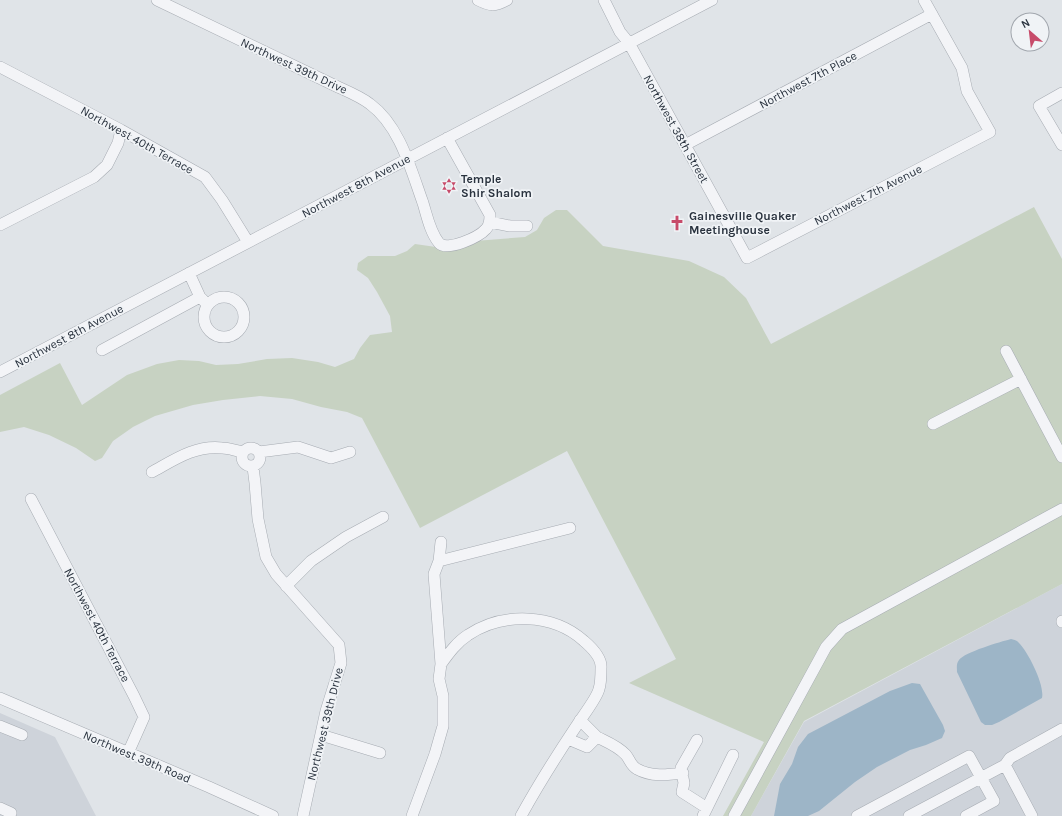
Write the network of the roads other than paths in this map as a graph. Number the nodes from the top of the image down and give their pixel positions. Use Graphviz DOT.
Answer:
graph roads {
  1 [pos="157,0"];
  2 [pos="478,0"];
  3 [pos="507,0"];
  4 [pos="604,0"];
  5 [pos="710,0"];
  6 [pos="924,0"];
  7 [pos="932,14"];
  8 [pos="629,43"];
  9 [pos="0,67"];
  10 [pos="1062,93"];
  11 [pos="121,130"];
  12 [pos="448,138"];
  13 [pos="685,145"];
  14 [pos="1062,145"];
  15 [pos="408,159"];
  16 [pos="490,222"];
  17 [pos="0,225"];
  18 [pos="527,226"];
  19 [pos="248,242"];
  20 [pos="747,258"];
  21 [pos="189,273"];
  22 [pos="200,297"];
  23 [pos="210,304"];
  24 [pos="102,350"];
  25 [pos="1006,351"];
  26 [pos="0,372"];
  27 [pos="1021,379"];
  28 [pos="933,424"];
  29 [pos="243,452"];
  30 [pos="259,452"];
  31 [pos="350,452"];
  32 [pos="1062,457"];
  33 [pos="253,467"];
  34 [pos="152,472"];
  35 [pos="31,499"];
  36 [pos="1062,509"];
  37 [pos="382,517"];
  38 [pos="570,528"];
  39 [pos="442,542"];
  40 [pos="439,561"];
  41 [pos="286,586"];
  42 [pos="441,664"];
  43 [pos="0,698"];
  44 [pos="580,720"];
  45 [pos="0,726"];
  46 [pos="1062,729"];
  47 [pos="22,735"];
  48 [pos="321,735"];
  49 [pos="597,737"];
  50 [pos="568,739"];
  51 [pos="697,740"];
  52 [pos="128,753"];
  53 [pos="380,753"];
  54 [pos="734,756"];
  55 [pos="1005,765"];
  56 [pos="683,773"];
  57 [pos="980,778"];
  58 [pos="0,808"];
  59 [pos="255,812"];
  60 [pos="705,812"];
  61 [pos="12,813"];
  62 [pos="273,816"];
  63 [pos="303,816"];
  64 [pos="412,816"];
  65 [pos="521,816"];
  66 [pos="734,816"];
  67 [pos="857,816"];
  68 [pos="911,816"];
  69 [pos="966,816"];
  70 [pos="1032,816"];
  1 -- 15 [label="street, Northwest 39th Drive"];
  2 -- 3 [label="street"];
  4 -- 8 [label="street, Northwest 38th Street"];
  5 -- 8 [label="street, Northwest 8th Avenue"];
  6 -- 7 [label="street"];
  7 -- 13 [label="street, Northwest 7th Place"];
  7 -- 20 [label="street, Northwest 7th Avenue"];
  8 -- 12 [label="street, Northwest 8th Avenue"];
  8 -- 13 [label="street, Northwest 38th Street"];
  9 -- 11 [label="street, Northwest 40th Terrace"];
  10 -- 14 [label="street"];
  11 -- 17 [label="street"];
  11 -- 19 [label="street, Northwest 40th Terrace"];
  12 -- 15 [label="street, Northwest 8th Avenue"];
  12 -- 16 [label="street"];
  13 -- 20 [label="street, Northwest 38th Street"];
  15 -- 16 [label="street, Northwest 39th Drive"];
  15 -- 19 [label="street, Northwest 8th Avenue"];
  16 -- 18 [label="street"];
  19 -- 21 [label="street, Northwest 8th Avenue"];
  21 -- 22 [label="street"];
  21 -- 26 [label="street, Northwest 8th Avenue"];
  22 -- 23 [label="street"];
  22 -- 24 [label="street"];
  25 -- 27 [label="street"];
  27 -- 28 [label="street"];
  27 -- 32 [label="street"];
  29 -- 30 [label="street"];
  29 -- 33 [label="street"];
  29 -- 34 [label="street"];
  30 -- 31 [label="street"];
  30 -- 33 [label="street, Northwest 39th Drive"];
  33 -- 41 [label="street, Northwest 39th Drive"];
  35 -- 52 [label="street, Northwest 40th Terrace"];
  36 -- 66 [label="street"];
  37 -- 41 [label="street"];
  38 -- 40 [label="street"];
  39 -- 40 [label="street"];
  40 -- 42 [label="street"];
  41 -- 48 [label="street, Northwest 39th Drive"];
  42 -- 44 [label="street"];
  42 -- 64 [label="street"];
  43 -- 52 [label="street, Northwest 39th Road"];
  44 -- 49 [label="street"];
  44 -- 50 [label="street"];
  45 -- 47 [label="street"];
  46 -- 55 [label="street"];
  48 -- 53 [label="street"];
  48 -- 63 [label="street, Northwest 39th Drive"];
  49 -- 50 [label="street"];
  49 -- 56 [label="street"];
  50 -- 65 [label="street"];
  51 -- 56 [label="street"];
  52 -- 59 [label="street, Northwest 39th Road"];
  54 -- 60 [label="street"];
  55 -- 57 [label="street"];
  55 -- 70 [label="street"];
  56 -- 60 [label="street"];
  57 -- 67 [label="street"];
  57 -- 68 [label="street"];
  57 -- 69 [label="street"];
  58 -- 61 [label="street"];
  59 -- 62 [label="street, Northwest 39th Road"];
}
